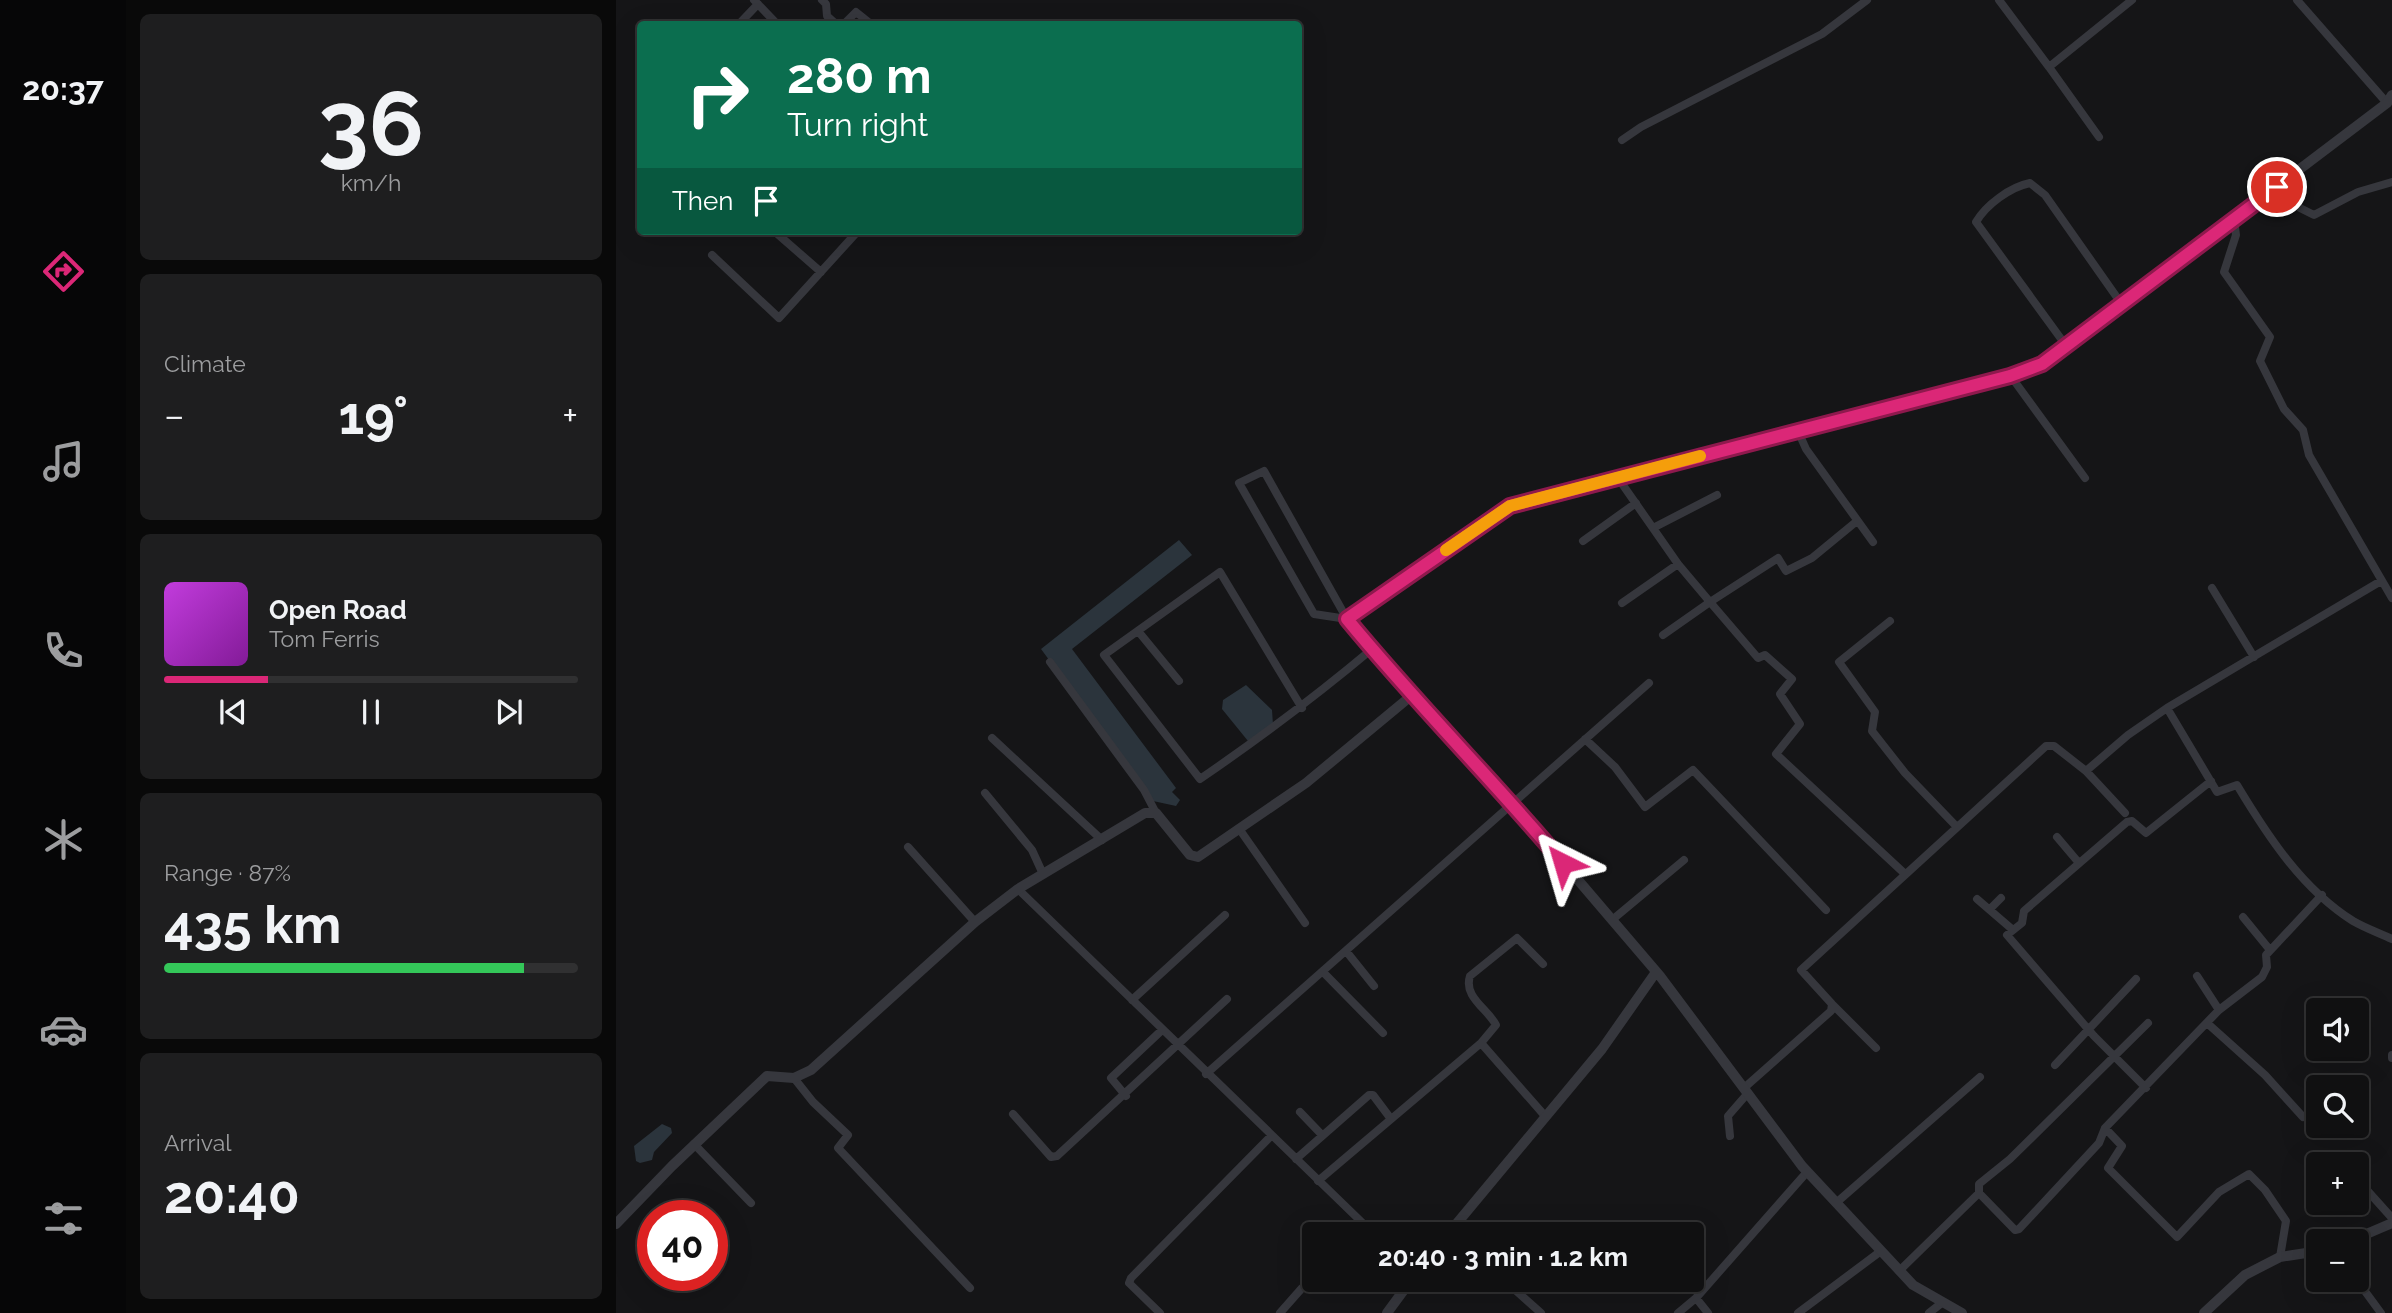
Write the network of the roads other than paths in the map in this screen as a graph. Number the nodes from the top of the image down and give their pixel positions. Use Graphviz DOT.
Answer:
graph roads {
  1 [pos="822,0"];
  2 [pos="1867,0"];
  3 [pos="1999,0"];
  4 [pos="2132,0"];
  5 [pos="2297,0"];
  6 [pos="756,2"];
  7 [pos="741,21"];
  8 [pos="774,21"];
  9 [pos="833,21"];
  10 [pos="847,21"];
  11 [pos="867,21"];
  12 [pos="2049,67"];
  13 [pos="2390,99"];
  14 [pos="2099,137"];
  15 [pos="1622,140"];
  16 [pos="2392,182"];
  17 [pos="2277,187"];
  18 [pos="2234,220"];
  19 [pos="779,235"];
  20 [pos="854,235"];
  21 [pos="712,255"];
  22 [pos="821,272"];
  23 [pos="2123,306"];
  24 [pos="2067,347"];
  25 [pos="2010,376"];
  26 [pos="1798,431"];
  27 [pos="1618,478"];
  28 [pos="2085,478"];
  29 [pos="1717,495"];
  30 [pos="1636,503"];
  31 [pos="1857,521"];
  32 [pos="1653,528"];
  33 [pos="1583,541"];
  34 [pos="1873,542"];
  35 [pos="1678,564"];
  36 [pos="2381,581"];
  37 [pos="2212,588"];
  38 [pos="2392,598"];
  39 [pos="1710,602"];
  40 [pos="1622,603"];
  41 [pos="1347,619"];
  42 [pos="1890,621"];
  43 [pos="1138,631"];
  44 [pos="1663,635"];
  45 [pos="1372,649"];
  46 [pos="2254,657"];
  47 [pos="1050,662"];
  48 [pos="1178,681"];
  49 [pos="1649,683"];
  50 [pos="1411,696"];
  51 [pos="1302,708"];
  52 [pos="2167,708"];
  53 [pos="992,738"];
  54 [pos="1585,739"];
  55 [pos="2086,771"];
  56 [pos="2211,781"];
  57 [pos="985,793"];
  58 [pos="1514,805"];
  59 [pos="1156,813"];
  60 [pos="2125,813"];
  61 [pos="1956,825"];
  62 [pos="1240,830"];
  63 [pos="2057,837"];
  64 [pos="1102,840"];
  65 [pos="908,847"];
  66 [pos="1684,860"];
  67 [pos="2079,863"];
  68 [pos="1904,873"];
  69 [pos="1043,874"];
  70 [pos="1018,888"];
  71 [pos="2322,895"];
  72 [pos="2001,898"];
  73 [pos="1977,899"];
  74 [pos="1990,909"];
  75 [pos="1826,910"];
  76 [pos="1225,915"];
  77 [pos="2243,917"];
  78 [pos="1612,920"];
  79 [pos="975,922"];
  80 [pos="1305,923"];
  81 [pos="2013,930"];
  82 [pos="2392,939"];
  83 [pos="2270,950"];
  84 [pos="1346,951"];
  85 [pos="1543,964"];
  86 [pos="1323,972"];
  87 [pos="1656,972"];
  88 [pos="2197,976"];
  89 [pos="2136,979"];
  90 [pos="1374,986"];
  91 [pos="1227,999"];
  92 [pos="1132,1000"];
  93 [pos="1832,1004"];
  94 [pos="2219,1010"];
  95 [pos="2148,1023"];
  96 [pos="2207,1023"];
  97 [pos="2088,1028"];
  98 [pos="1162,1030"];
  99 [pos="1383,1033"];
  100 [pos="1481,1043"];
  101 [pos="1177,1044"];
  102 [pos="1876,1048"];
  103 [pos="2115,1058"];
  104 [pos="2055,1065"];
  105 [pos="1206,1074"];
  106 [pos="1980,1077"];
  107 [pos="794,1078"];
  108 [pos="2146,1087"];
  109 [pos="1746,1091"];
  110 [pos="1126,1096"];
  111 [pos="1300,1112"];
  112 [pos="1013,1114"];
  113 [pos="1545,1116"];
  114 [pos="2302,1117"];
  115 [pos="1391,1119"];
  116 [pos="2105,1128"];
  117 [pos="1322,1135"];
  118 [pos="1271,1136"];
  119 [pos="1730,1136"];
  120 [pos="694,1144"];
  121 [pos="1296,1159"];
  122 [pos="1807,1172"];
  123 [pos="1318,1181"];
  124 [pos="1979,1193"];
  125 [pos="2369,1193"];
  126 [pos="751,1203"];
  127 [pos="1836,1203"];
  128 [pos="2392,1220"];
  129 [pos="1361,1222"];
  130 [pos="1458,1222"];
  131 [pos="616,1224"];
  132 [pos="2369,1232"];
  133 [pos="1881,1251"];
  134 [pos="2306,1253"];
  135 [pos="2280,1257"];
  136 [pos="1899,1271"];
  137 [pos="970,1288"];
  138 [pos="1302,1288"];
  139 [pos="1402,1292"];
  140 [pos="1518,1292"];
  141 [pos="2366,1292"];
  142 [pos="1696,1298"];
  143 [pos="1942,1302"];
  144 [pos="1160,1313"];
  145 [pos="1280,1313"];
  146 [pos="1387,1313"];
  147 [pos="1541,1313"];
  148 [pos="1678,1313"];
  149 [pos="1708,1313"];
  150 [pos="1798,1313"];
  151 [pos="1929,1313"];
  152 [pos="1962,1313"];
  153 [pos="2204,1313"];
  154 [pos="2381,1313"];
  1 -- 9 [label="street"];
  2 -- 15 [label="street"];
  3 -- 12 [label="street"];
  4 -- 12 [label="street"];
  5 -- 13 [label="street"];
  6 -- 7 [label="street"];
  6 -- 8 [label="street"];
  10 -- 11 [label="street"];
  12 -- 14 [label="street"];
  13 -- 17 [label="street"];
  16 -- 17 [label="street"];
  17 -- 18 [label="street"];
  18 -- 23 [label="street"];
  18 -- 36 [label="street"];
  19 -- 22 [label="street"];
  20 -- 22 [label="street"];
  21 -- 22 [label="street"];
  23 -- 24 [label="street"];
  23 -- 24 [label="street"];
  24 -- 25 [label="street"];
  25 -- 26 [label="street"];
  25 -- 28 [label="street"];
  26 -- 27 [label="street"];
  26 -- 31 [label="street"];
  27 -- 30 [label="street"];
  27 -- 41 [label="street"];
  29 -- 32 [label="street"];
  30 -- 32 [label="street"];
  30 -- 33 [label="street"];
  31 -- 34 [label="street"];
  31 -- 39 [label="street"];
  32 -- 35 [label="street"];
  35 -- 39 [label="street"];
  35 -- 40 [label="street"];
  36 -- 38 [label="street"];
  36 -- 46 [label="street"];
  37 -- 46 [label="street"];
  39 -- 44 [label="street"];
  39 -- 68 [label="street"];
  41 -- 41 [label="street"];
  41 -- 45 [label="street"];
  42 -- 61 [label="street"];
  43 -- 48 [label="street"];
  43 -- 51 [label="street"];
  43 -- 51 [label="street"];
  45 -- 50 [label="street"];
  45 -- 51 [label="street"];
  46 -- 52 [label="street"];
  47 -- 59 [label="street"];
  49 -- 54 [label="street"];
  50 -- 58 [label="street"];
  50 -- 62 [label="street"];
  52 -- 55 [label="street"];
  52 -- 56 [label="street"];
  53 -- 64 [label="street"];
  54 -- 58 [label="street"];
  54 -- 75 [label="street"];
  55 -- 60 [label="street"];
  55 -- 61 [label="street"];
  56 -- 67 [label="street"];
  56 -- 71 [label="street"];
  57 -- 69 [label="street"];
  58 -- 78 [label="street"];
  58 -- 84 [label="street"];
  59 -- 62 [label="street"];
  59 -- 64 [label="street"];
  61 -- 68 [label="street"];
  62 -- 80 [label="street"];
  63 -- 67 [label="street"];
  64 -- 69 [label="street"];
  65 -- 79 [label="street"];
  66 -- 78 [label="street"];
  67 -- 81 [label="street"];
  68 -- 93 [label="street"];
  69 -- 70 [label="street"];
  70 -- 79 [label="street"];
  70 -- 92 [label="street"];
  71 -- 82 [label="street"];
  71 -- 83 [label="street"];
  72 -- 74 [label="street"];
  73 -- 74 [label="street"];
  74 -- 81 [label="street"];
  76 -- 92 [label="street"];
  77 -- 83 [label="street"];
  78 -- 87 [label="street"];
  79 -- 107 [label="street"];
  81 -- 97 [label="street"];
  83 -- 94 [label="street"];
  84 -- 86 [label="street"];
  84 -- 90 [label="street"];
  85 -- 100 [label="street"];
  86 -- 99 [label="street"];
  86 -- 105 [label="street"];
  87 -- 109 [label="street"];
  87 -- 113 [label="street"];
  88 -- 94 [label="street"];
  89 -- 97 [label="street"];
  91 -- 101 [label="street"];
  92 -- 98 [label="street"];
  93 -- 102 [label="street"];
  93 -- 109 [label="street"];
  94 -- 96 [label="street"];
  95 -- 103 [label="street"];
  96 -- 108 [label="street"];
  96 -- 114 [label="street"];
  97 -- 103 [label="street"];
  97 -- 104 [label="street"];
  98 -- 101 [label="street"];
  98 -- 110 [label="street"];
  100 -- 113 [label="street"];
  100 -- 115 [label="street"];
  101 -- 105 [label="street"];
  101 -- 110 [label="street"];
  103 -- 108 [label="street"];
  103 -- 124 [label="street"];
  105 -- 118 [label="street"];
  106 -- 127 [label="street"];
  107 -- 120 [label="street"];
  107 -- 137 [label="street"];
  108 -- 116 [label="street"];
  109 -- 119 [label="street"];
  109 -- 122 [label="street"];
  110 -- 112 [label="street"];
  111 -- 117 [label="street"];
  113 -- 130 [label="street"];
  115 -- 117 [label="street"];
  115 -- 123 [label="street"];
  116 -- 124 [label="street"];
  116 -- 135 [label="street"];
  117 -- 121 [label="street"];
  118 -- 121 [label="street"];
  118 -- 144 [label="street"];
  120 -- 126 [label="street"];
  120 -- 131 [label="street"];
  121 -- 123 [label="street"];
  122 -- 127 [label="street"];
  122 -- 142 [label="street"];
  123 -- 129 [label="street"];
  124 -- 136 [label="street"];
  125 -- 128 [label="street"];
  127 -- 133 [label="street"];
  128 -- 132 [label="street"];
  133 -- 136 [label="street"];
  133 -- 150 [label="street"];
  134 -- 135 [label="street"];
  135 -- 153 [label="street"];
  136 -- 143 [label="street"];
  138 -- 145 [label="street"];
  139 -- 146 [label="street"];
  140 -- 147 [label="street"];
  141 -- 154 [label="street"];
  142 -- 148 [label="street"];
  142 -- 149 [label="street"];
  143 -- 151 [label="street"];
  143 -- 152 [label="street"];
}
